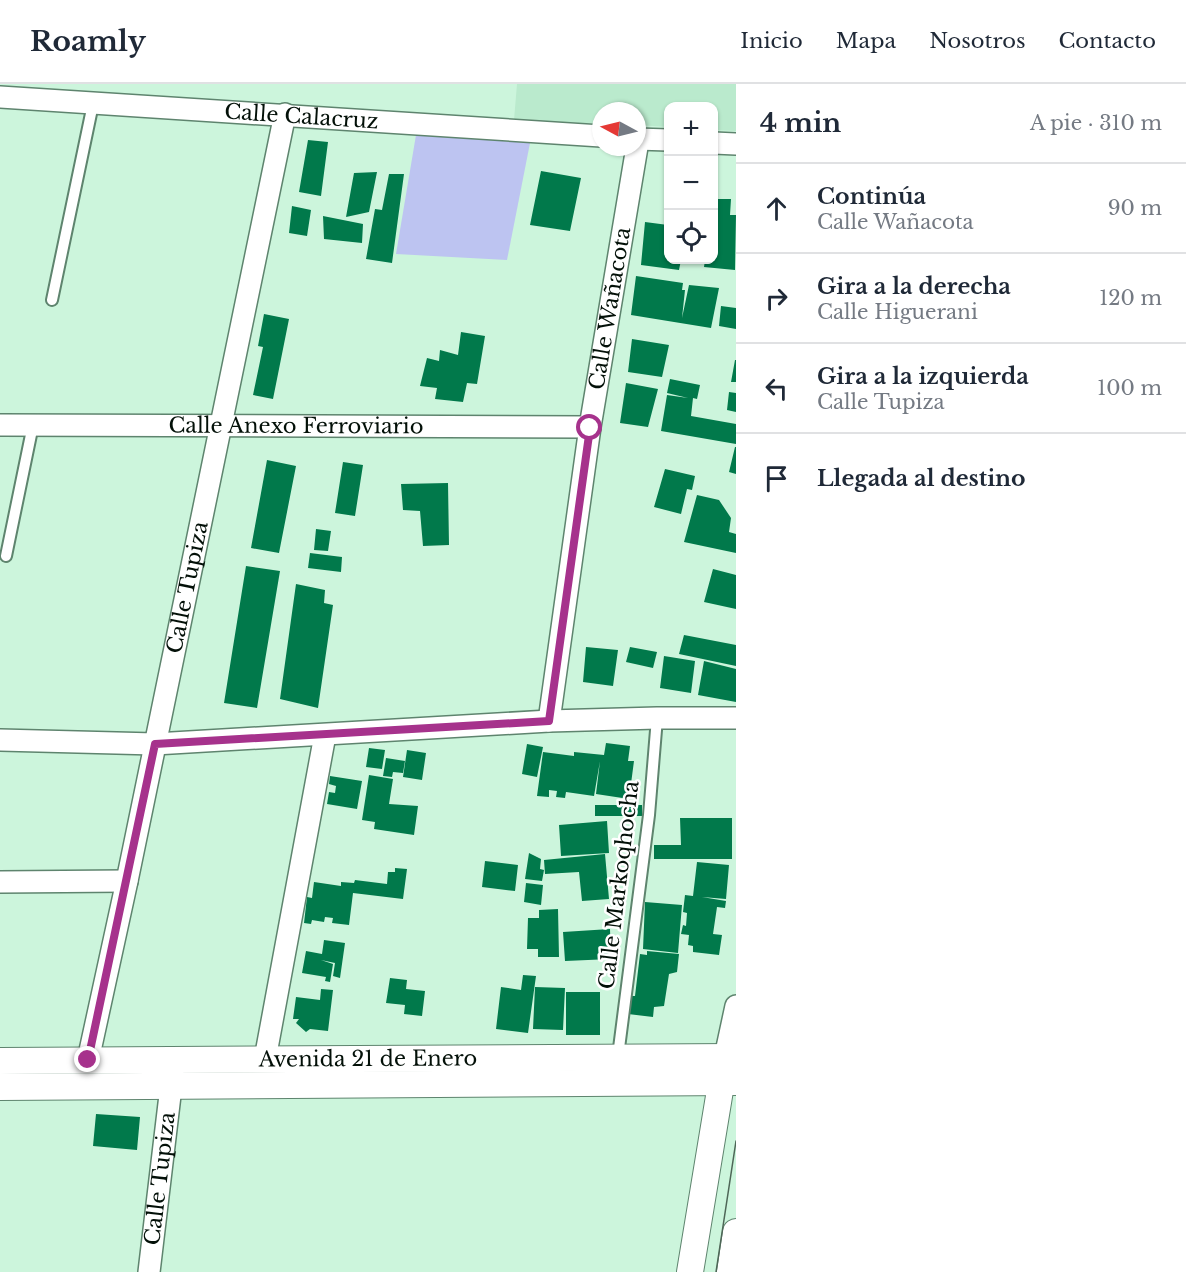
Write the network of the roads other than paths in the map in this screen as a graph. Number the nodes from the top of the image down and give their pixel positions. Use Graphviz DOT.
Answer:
graph roads {
  1 [pos="0,97"];
  2 [pos="93,104"];
  3 [pos="285,114"];
  4 [pos="592,135"];
  5 [pos="664,141"];
  6 [pos="646,142"];
  7 [pos="718,143"];
  8 [pos="736,144"];
  9 [pos="635,156"];
  10 [pos="52,300"];
  11 [pos="0,425"];
  12 [pos="33,425"];
  13 [pos="222,426"];
  14 [pos="590,428"];
  15 [pos="6,556"];
  16 [pos="657,718"];
  17 [pos="736,718"];
  18 [pos="549,721"];
  19 [pos="325,735"];
  20 [pos="0,740"];
  21 [pos="155,744"];
  22 [pos="127,881"];
  23 [pos="0,882"];
  24 [pos="736,1006"];
  25 [pos="618,1056"];
  26 [pos="731,1057"];
  27 [pos="265,1059"];
  28 [pos="88,1060"];
  29 [pos="0,1061"];
  30 [pos="173,1073"];
  31 [pos="729,1082"];
  32 [pos="0,1087"];
  33 [pos="736,1232"];
  34 [pos="149,1272"];
  35 [pos="690,1272"];
  36 [pos="730,1272"];
  1 -- 2 [label="street, Calle Calacruz"];
  2 -- 3 [label="street, Calle Calacruz"];
  2 -- 10 [label="lane"];
  3 -- 4 [label="street, Calle Calacruz"];
  3 -- 13 [label="street, Calle Tupiza"];
  5 -- 6 [label="street"];
  7 -- 8 [label="street"];
  9 -- 14 [label="street, Calle Wañacota"];
  11 -- 12 [label="street, Calle Anexo Ferroviario"];
  12 -- 13 [label="street, Calle Anexo Ferroviario"];
  12 -- 15 [label="lane"];
  13 -- 14 [label="street, Calle Anexo Ferroviario"];
  13 -- 21 [label="street, Calle Tupiza"];
  14 -- 18 [label="street, Calle Wañacota"];
  16 -- 17 [label="street"];
  16 -- 18 [label="street"];
  16 -- 25 [label="lane, Calle Markoqhocha"];
  18 -- 19 [label="street"];
  19 -- 21 [label="street"];
  19 -- 27 [label="street"];
  20 -- 21 [label="street"];
  21 -- 22 [label="street, Calle Tupiza"];
  22 -- 23 [label="street"];
  22 -- 28 [label="street, Calle Tupiza"];
  24 -- 26 [label="street"];
  25 -- 26 [label="street, Avenida 21 de Enero"];
  25 -- 27 [label="street, Avenida 21 de Enero"];
  26 -- 31 [label="street"];
  27 -- 30 [label="street, Avenida 21 de Enero"];
  28 -- 29 [label="street, Avenida 21 de Enero"];
  28 -- 30 [label="street, Avenida 21 de Enero"];
  30 -- 31 [label="street, Avenida 21 de Enero"];
  30 -- 32 [label="street, Avenida 21 de Enero"];
  30 -- 34 [label="street, Calle Tupiza"];
  31 -- 35 [label="street"];
  33 -- 36 [label="street"];
}
